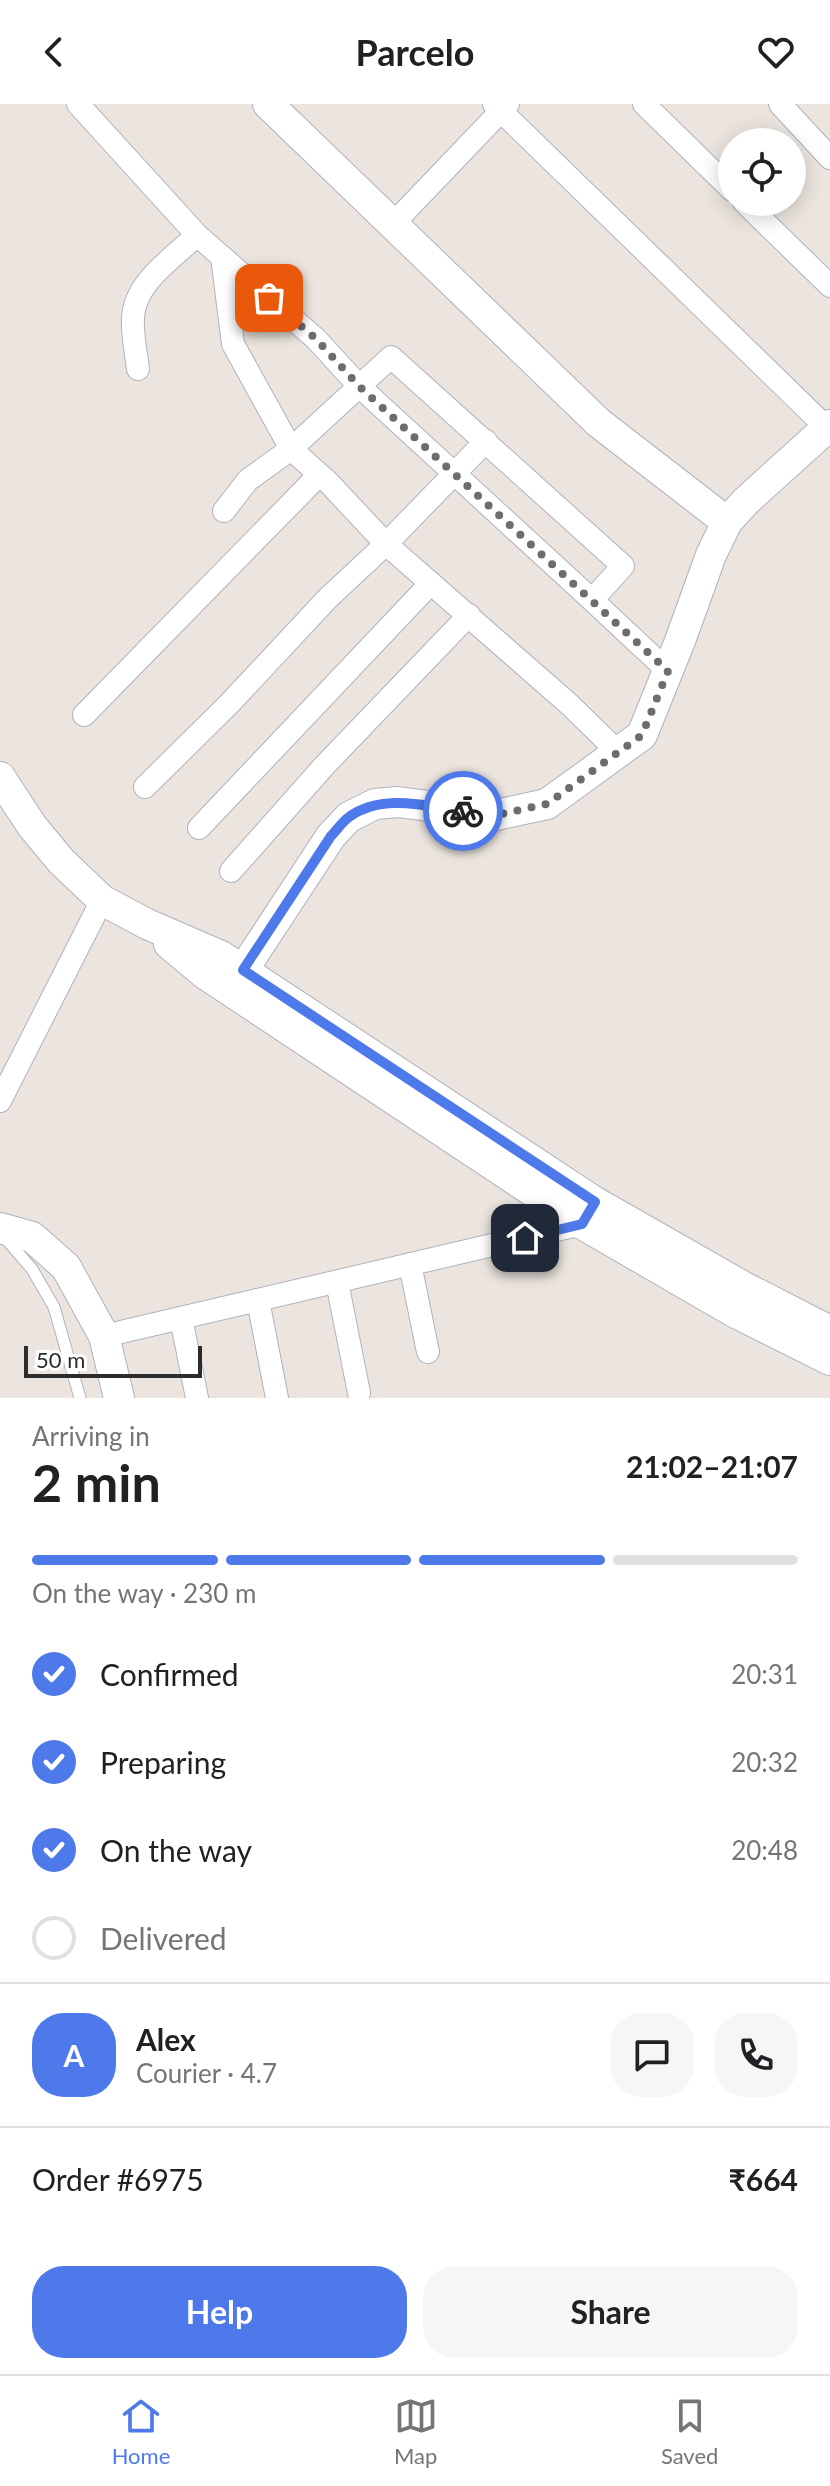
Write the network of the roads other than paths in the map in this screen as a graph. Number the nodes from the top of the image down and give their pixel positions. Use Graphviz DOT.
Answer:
graph roads {
  1 [pos="78,104"];
  2 [pos="268,104"];
  3 [pos="644,104"];
  4 [pos="780,104"];
  5 [pos="501,106"];
  6 [pos="830,158"];
  7 [pos="718,176"];
  8 [pos="758,216"];
  9 [pos="392,225"];
  10 [pos="197,235"];
  11 [pos="222,257"];
  12 [pos="830,286"];
  13 [pos="138,369"];
  14 [pos="360,387"];
  15 [pos="829,428"];
  16 [pos="486,441"];
  17 [pos="291,449"];
  18 [pos="455,473"];
  19 [pos="319,475"];
  20 [pos="224,511"];
  21 [pos="727,522"];
  22 [pos="386,544"];
  23 [pos="431,583"];
  24 [pos="592,600"];
  25 [pos="469,615"];
  26 [pos="668,671"];
  27 [pos="84,715"];
  28 [pos="618,752"];
  29 [pos="0,777"];
  30 [pos="145,787"];
  31 [pos="199,828"];
  32 [pos="231,871"];
  33 [pos="102,900"];
  34 [pos="147,924"];
  35 [pos="243,970"];
  36 [pos="6,1072"];
  37 [pos="0,1101"];
  38 [pos="588,1213"];
  39 [pos="0,1230"];
  40 [pos="410,1264"];
  41 [pos="337,1282"];
  42 [pos="258,1300"];
  43 [pos="181,1318"];
  44 [pos="830,1331"];
  45 [pos="104,1336"];
  46 [pos="428,1352"];
  47 [pos="830,1360"];
  48 [pos="359,1393"];
  49 [pos="80,1398"];
  50 [pos="119,1398"];
  51 [pos="197,1398"];
  52 [pos="277,1398"];
  1 -- 10 [label="street"];
  2 -- 9 [label="street"];
  3 -- 7 [label="street"];
  4 -- 6 [label="street"];
  5 -- 9 [label="street"];
  5 -- 15 [label="street"];
  8 -- 12 [label="street"];
  9 -- 21 [label="street"];
  10 -- 11 [label="street"];
  10 -- 13 [label="street"];
  11 -- 14 [label="street"];
  11 -- 17 [label="street"];
  14 -- 16 [label="street"];
  14 -- 17 [label="street"];
  14 -- 18 [label="street"];
  15 -- 21 [label="street"];
  16 -- 18 [label="street"];
  16 -- 24 [label="street"];
  17 -- 19 [label="street"];
  17 -- 20 [label="street"];
  18 -- 22 [label="street"];
  18 -- 24 [label="street"];
  19 -- 22 [label="street"];
  19 -- 27 [label="street"];
  21 -- 26 [label="street"];
  22 -- 23 [label="street"];
  22 -- 30 [label="street"];
  23 -- 25 [label="street"];
  23 -- 31 [label="street"];
  24 -- 26 [label="street"];
  25 -- 28 [label="street"];
  25 -- 32 [label="street"];
  26 -- 28 [label="street"];
  28 -- 35 [label="street"];
  29 -- 33 [label="street"];
  33 -- 34 [label="street"];
  33 -- 36 [label="street"];
  34 -- 35 [label="street"];
  34 -- 38 [label="street"];
  35 -- 38 [label="street"];
  36 -- 37 [label="street"];
  38 -- 40 [label="street"];
  38 -- 44 [label="street"];
  38 -- 47 [label="street"];
  39 -- 45 [label="street"];
  39 -- 49 [label="lane"];
  40 -- 41 [label="street"];
  40 -- 46 [label="street"];
  41 -- 42 [label="street"];
  41 -- 48 [label="street"];
  42 -- 43 [label="street"];
  42 -- 52 [label="street"];
  43 -- 45 [label="street"];
  43 -- 51 [label="street"];
  45 -- 50 [label="street"];
}
